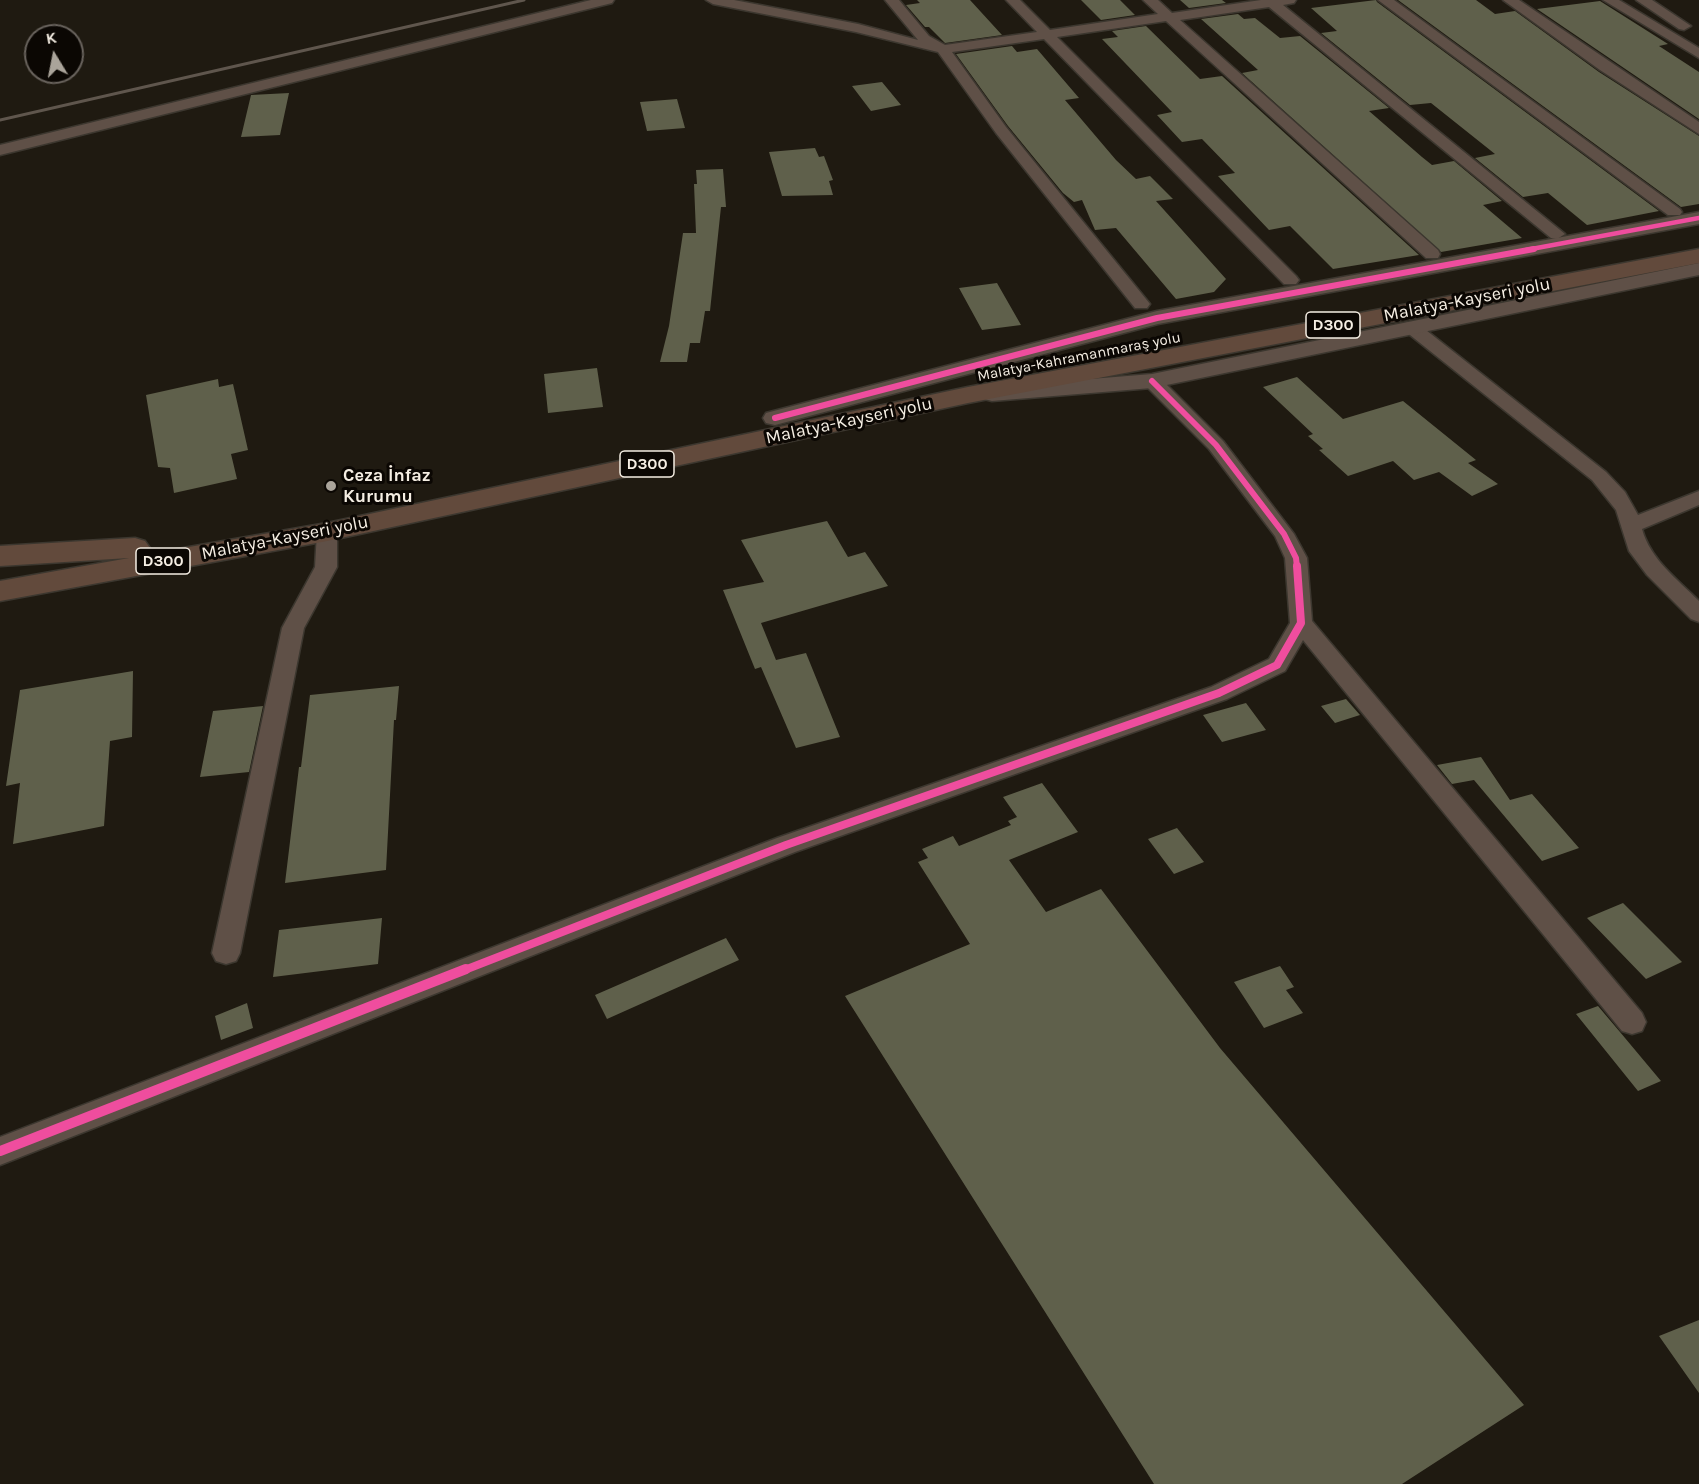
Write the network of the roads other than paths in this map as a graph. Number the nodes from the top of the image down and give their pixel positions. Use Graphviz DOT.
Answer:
graph roads {
  1 [pos="574,0"];
  2 [pos="607,0"];
  3 [pos="713,0"];
  4 [pos="758,0"];
  5 [pos="892,0"];
  6 [pos="1013,0"];
  7 [pos="1150,0"];
  8 [pos="1289,0"];
  9 [pos="1385,0"];
  10 [pos="1510,0"];
  11 [pos="1610,0"];
  12 [pos="1643,0"];
  13 [pos="1270,1"];
  14 [pos="1626,5"];
  15 [pos="1168,17"];
  16 [pos="1047,34"];
  17 [pos="1699,35"];
  18 [pos="924,39"];
  19 [pos="943,49"];
  20 [pos="1698,52"];
  21 [pos="1699,129"];
  22 [pos="0,141"];
  23 [pos="0,150"];
  24 [pos="1674,212"];
  25 [pos="1699,218"];
  26 [pos="1557,234"];
  27 [pos="1699,236"];
  28 [pos="1432,254"];
  29 [pos="1699,256"];
  30 [pos="1699,269"];
  31 [pos="1290,280"];
  32 [pos="1141,304"];
  33 [pos="1411,327"];
  34 [pos="1152,381"];
  35 [pos="968,396"];
  36 [pos="775,418"];
  37 [pos="1699,497"];
  38 [pos="1630,526"];
  39 [pos="327,532"];
  40 [pos="148,547"];
  41 [pos="0,556"];
  42 [pos="0,571"];
  43 [pos="0,591"];
  44 [pos="0,609"];
  45 [pos="1699,614"];
  46 [pos="1301,623"];
  47 [pos="226,953"];
  48 [pos="1632,1022"];
  49 [pos="0,1151"];
  1 -- 22 [label="street"];
  2 -- 23 [label="street"];
  3 -- 19 [label="street"];
  4 -- 18 [label="street"];
  5 -- 18 [label="street"];
  6 -- 16 [label="street"];
  7 -- 15 [label="street"];
  8 -- 13 [label="street"];
  9 -- 24 [label="street"];
  10 -- 21 [label="street"];
  11 -- 14 [label="street"];
  12 -- 17 [label="street"];
  13 -- 15 [label="street"];
  13 -- 26 [label="street"];
  14 -- 20 [label="street"];
  15 -- 16 [label="street"];
  15 -- 28 [label="street"];
  16 -- 19 [label="street"];
  16 -- 31 [label="street"];
  18 -- 19 [label="street"];
  19 -- 32 [label="street"];
  25 -- 36 [label="street"];
  27 -- 36 [label="highway, Malatya-Kahramanmaraş yolu / D300"];
  29 -- 35 [label="highway, Malatya-Kayseri yolu / D300"];
  30 -- 33 [label="street"];
  33 -- 34 [label="street"];
  33 -- 38 [label="street"];
  34 -- 35 [label="street"];
  34 -- 46 [label="street"];
  35 -- 39 [label="highway, Malatya-Kayseri yolu / D300"];
  36 -- 40 [label="highway, Malatya-Kahramanmaraş yolu / D300"];
  37 -- 38 [label="street"];
  38 -- 45 [label="street"];
  39 -- 43 [label="highway, Malatya-Kayseri yolu / D300"];
  39 -- 44 [label="highway"];
  39 -- 47 [label="street"];
  40 -- 41 [label="highway"];
  40 -- 42 [label="highway, Malatya-Kahramanmaraş yolu / D300"];
  46 -- 48 [label="street"];
  46 -- 49 [label="street"];
}
